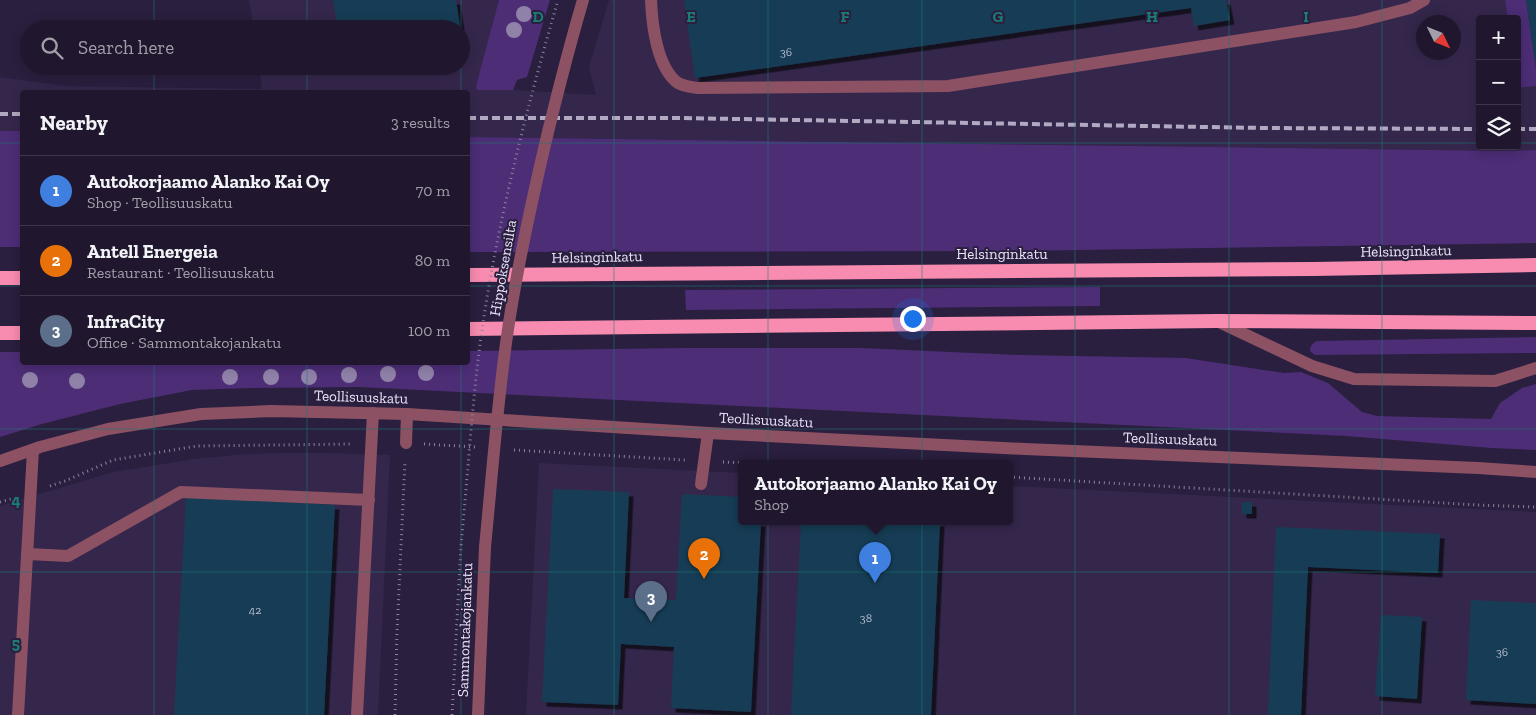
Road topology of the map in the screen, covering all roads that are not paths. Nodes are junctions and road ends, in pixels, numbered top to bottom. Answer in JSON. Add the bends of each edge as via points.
{"nodes":[{"id":1,"x":583,"y":0,"type":"edge"},
{"id":2,"x":651,"y":0,"type":"edge"},
{"id":3,"x":1424,"y":0,"type":"edge"},
{"id":4,"x":1536,"y":265,"type":"edge"},
{"id":5,"x":470,"y":275,"type":"edge"},
{"id":6,"x":0,"y":278,"type":"edge"},
{"id":7,"x":20,"y":278,"type":"edge"},
{"id":8,"x":1217,"y":321,"type":"junction"},
{"id":9,"x":1536,"y":323,"type":"edge"},
{"id":10,"x":470,"y":328,"type":"edge"},
{"id":11,"x":0,"y":333,"type":"edge"},
{"id":12,"x":20,"y":333,"type":"edge"},
{"id":13,"x":1536,"y":368,"type":"edge"},
{"id":14,"x":373,"y":414,"type":"junction"},
{"id":15,"x":407,"y":414,"type":"junction"},
{"id":16,"x":708,"y":433,"type":"junction"},
{"id":17,"x":406,"y":443,"type":"road end"},
{"id":18,"x":33,"y":450,"type":"junction"},
{"id":19,"x":0,"y":461,"type":"edge"},
{"id":20,"x":1536,"y":472,"type":"edge"},
{"id":21,"x":701,"y":484,"type":"dead end"},
{"id":22,"x":369,"y":500,"type":"junction"},
{"id":23,"x":485,"y":546,"type":"joint"},
{"id":24,"x":27,"y":554,"type":"junction"},
{"id":25,"x":18,"y":715,"type":"edge"},
{"id":26,"x":357,"y":715,"type":"edge"},
{"id":27,"x":478,"y":715,"type":"edge"}],
"edges":[{"from":1,"to":23,"type":"street","name":"Hippoksensilta","bridge":true,"via":[[554,108],[520,259],[499,398]]},
{"from":2,"to":3,"type":"street","via":[[653,28],[666,70],[679,84],[697,88],[948,86],[1356,22],[1410,8]]},
{"from":4,"to":5,"type":"highway","name":"Helsinginkatu"},
{"from":6,"to":7,"type":"highway"},
{"from":8,"to":9,"type":"highway"},
{"from":8,"to":10,"type":"highway"},
{"from":8,"to":13,"type":"street","via":[[1312,366],[1354,379],[1495,381]]},
{"from":11,"to":12,"type":"highway"},
{"from":14,"to":15,"type":"street","name":"Teollisuuskatu"},
{"from":14,"to":18,"type":"street","name":"Teollisuuskatu","via":[[271,411],[201,414],[108,429]]},
{"from":14,"to":22,"type":"street"},
{"from":15,"to":16,"type":"street","name":"Teollisuuskatu"},
{"from":15,"to":17,"type":"street"},
{"from":16,"to":20,"type":"street","name":"Teollisuuskatu"},
{"from":16,"to":21,"type":"street"},
{"from":18,"to":19,"type":"street","name":"Teollisuuskatu"},
{"from":18,"to":24,"type":"street"},
{"from":22,"to":24,"type":"street","via":[[181,492],[68,556]]},
{"from":22,"to":26,"type":"street"},
{"from":23,"to":27,"type":"street","name":"Sammontakojankatu"},
{"from":24,"to":25,"type":"street"}]}
